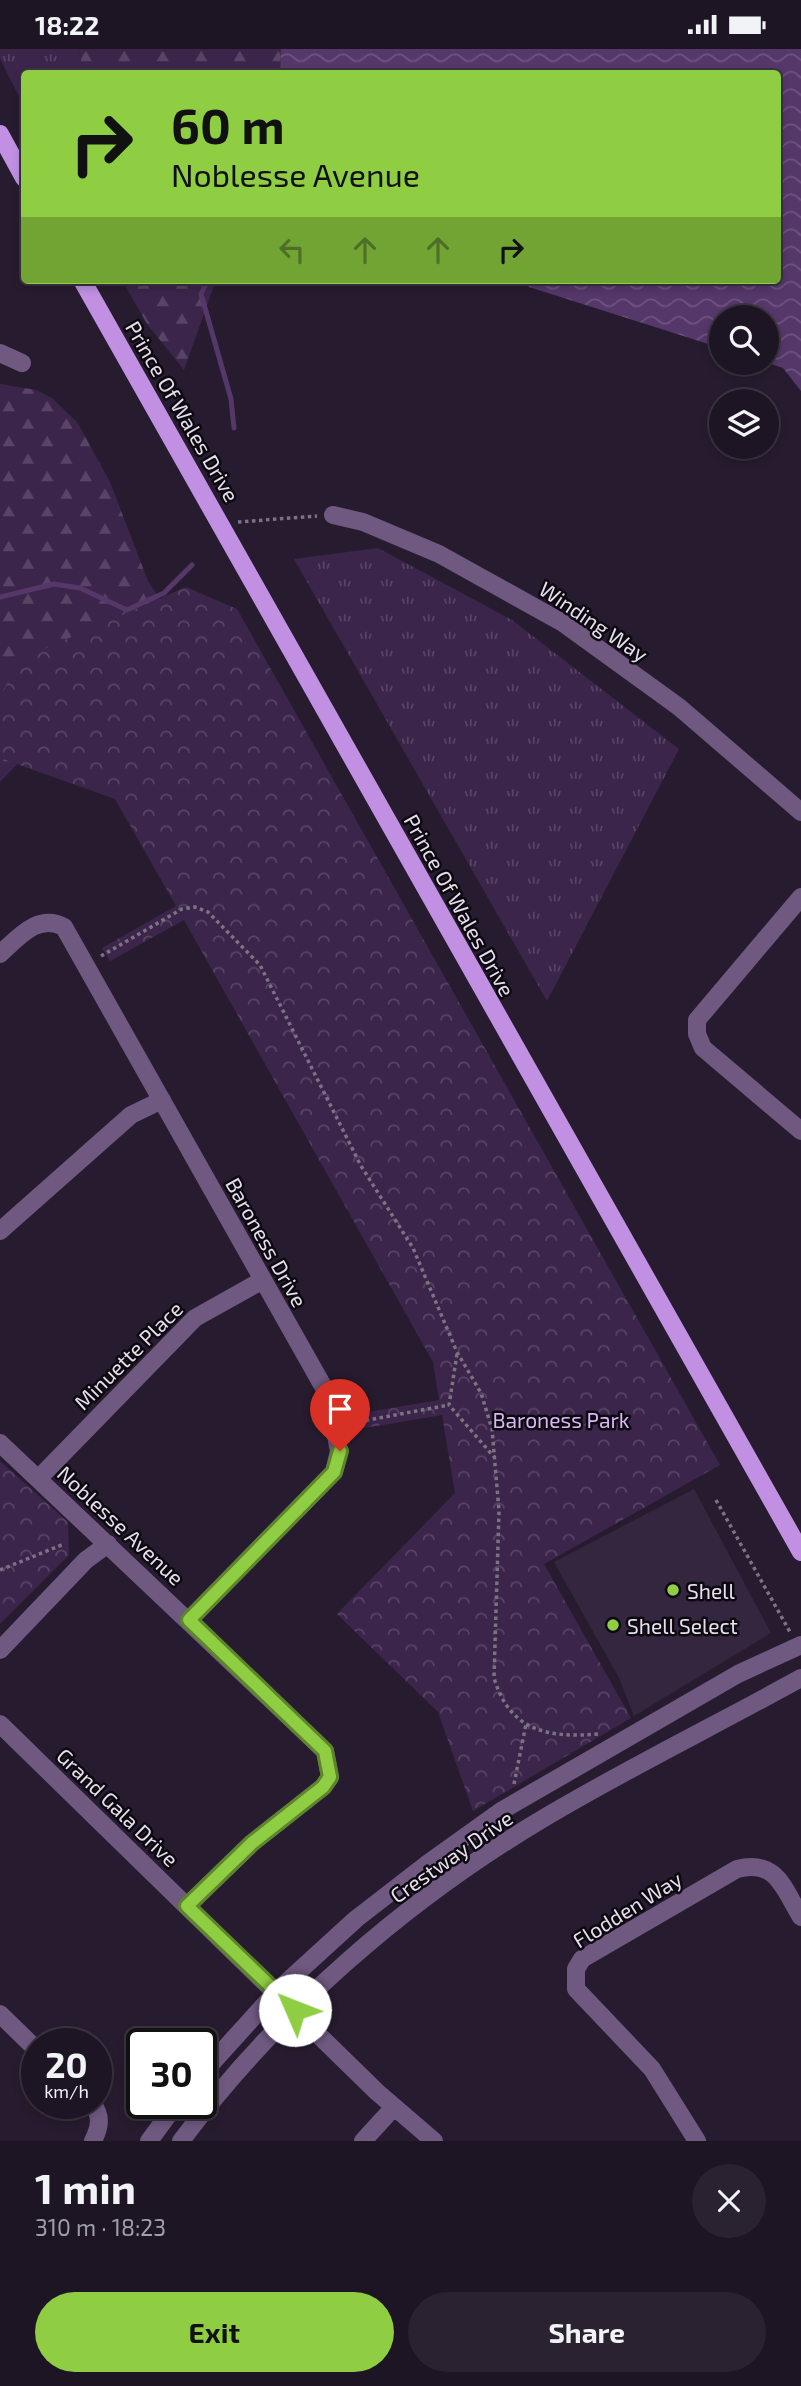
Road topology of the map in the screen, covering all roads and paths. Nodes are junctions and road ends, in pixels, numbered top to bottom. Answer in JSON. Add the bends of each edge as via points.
{"nodes":[{"id":1,"x":0,"y":134,"type":"edge"},
{"id":2,"x":21,"y":172,"type":"edge"},
{"id":3,"x":84,"y":284,"type":"edge"},
{"id":4,"x":0,"y":353,"type":"edge"},
{"id":5,"x":22,"y":363,"type":"dead end"},
{"id":6,"x":334,"y":515,"type":"joint"},
{"id":7,"x":221,"y":523,"type":"junction"},
{"id":8,"x":801,"y":812,"type":"edge"},
{"id":9,"x":801,"y":897,"type":"edge"},
{"id":10,"x":0,"y":954,"type":"edge"},
{"id":11,"x":86,"y":965,"type":"junction"},
{"id":12,"x":162,"y":1100,"type":"junction"},
{"id":13,"x":801,"y":1131,"type":"edge"},
{"id":14,"x":0,"y":1231,"type":"edge"},
{"id":15,"x":263,"y":1280,"type":"junction"},
{"id":16,"x":457,"y":1352,"type":"junction"},
{"id":17,"x":449,"y":1405,"type":"junction"},
{"id":18,"x":334,"y":1426,"type":"junction"},
{"id":19,"x":0,"y":1443,"type":"edge"},
{"id":20,"x":496,"y":1459,"type":"junction"},
{"id":21,"x":38,"y":1479,"type":"junction"},
{"id":22,"x":716,"y":1500,"type":"dead end"},
{"id":23,"x":64,"y":1544,"type":"dead end"},
{"id":24,"x":108,"y":1544,"type":"junction"},
{"id":25,"x":801,"y":1552,"type":"edge"},
{"id":26,"x":0,"y":1570,"type":"edge"},
{"id":27,"x":189,"y":1620,"type":"junction"},
{"id":28,"x":796,"y":1639,"type":"edge"},
{"id":29,"x":0,"y":1650,"type":"edge"},
{"id":30,"x":801,"y":1678,"type":"edge"},
{"id":31,"x":660,"y":1718,"type":"junction"},
{"id":32,"x":0,"y":1724,"type":"edge"},
{"id":33,"x":526,"y":1724,"type":"junction"},
{"id":34,"x":603,"y":1734,"type":"dead end"},
{"id":35,"x":675,"y":1747,"type":"junction"},
{"id":36,"x":512,"y":1793,"type":"dead end"},
{"id":37,"x":187,"y":1906,"type":"junction"},
{"id":38,"x":801,"y":1917,"type":"edge"},
{"id":39,"x":276,"y":1992,"type":"junction"},
{"id":40,"x":295,"y":2010,"type":"junction"},
{"id":41,"x":0,"y":2014,"type":"edge"},
{"id":42,"x":21,"y":2034,"type":"edge"},
{"id":43,"x":217,"y":2057,"type":"edge"},
{"id":44,"x":394,"y":2107,"type":"junction"},
{"id":45,"x":99,"y":2119,"type":"edge"},
{"id":46,"x":165,"y":2119,"type":"edge"},
{"id":47,"x":93,"y":2141,"type":"edge"},
{"id":48,"x":149,"y":2141,"type":"edge"},
{"id":49,"x":181,"y":2141,"type":"edge"},
{"id":50,"x":363,"y":2141,"type":"edge"},
{"id":51,"x":434,"y":2141,"type":"edge"},
{"id":52,"x":697,"y":2141,"type":"edge"}],
"edges":[{"from":1,"to":2,"type":"main road"},
{"from":3,"to":7,"type":"main road","name":"Prince Of Wales Drive"},
{"from":4,"to":5,"type":"street"},
{"from":6,"to":7,"type":"path"},
{"from":6,"to":8,"type":"street","name":"Winding Way","via":[[439,554],[563,623],[679,708]]},
{"from":7,"to":25,"type":"main road","name":"Prince Of Wales Drive"},
{"from":9,"to":13,"type":"street","via":[[697,1020],[697,1034],[703,1048]]},
{"from":10,"to":11,"type":"street","name":"Baroness Drive","via":[[28,929],[43,921],[54,922],[64,927]]},
{"from":11,"to":12,"type":"street","name":"Baroness Drive"},
{"from":11,"to":16,"type":"path","via":[[182,909],[195,907],[208,912],[260,965],[361,1166],[413,1248]]},
{"from":12,"to":14,"type":"street","via":[[131,1115]]},
{"from":12,"to":15,"type":"street","name":"Baroness Drive"},
{"from":15,"to":18,"type":"street","name":"Baroness Drive","via":[[328,1395]]},
{"from":15,"to":21,"type":"street","name":"Minuette Place","via":[[195,1318]]},
{"from":16,"to":17,"type":"path"},
{"from":16,"to":20,"type":"path","via":[[481,1393]]},
{"from":17,"to":18,"type":"path"},
{"from":17,"to":20,"type":"path"},
{"from":18,"to":27,"type":"street","name":"Baroness Drive","via":[[340,1451],[334,1472]]},
{"from":19,"to":21,"type":"street","name":"Noblesse Avenue"},
{"from":20,"to":33,"type":"path","via":[[494,1678],[501,1702]]},
{"from":21,"to":24,"type":"street","name":"Noblesse Avenue"},
{"from":22,"to":28,"type":"path"},
{"from":23,"to":26,"type":"path"},
{"from":24,"to":27,"type":"street","name":"Noblesse Avenue"},
{"from":24,"to":29,"type":"street","via":[[86,1560]]},
{"from":27,"to":37,"type":"street","name":"Noblesse Avenue","via":[[325,1751],[330,1777]]},
{"from":28,"to":31,"type":"street","name":"Crestway Drive"},
{"from":30,"to":35,"type":"street","name":"Crestway Drive"},
{"from":31,"to":35,"type":"street"},
{"from":31,"to":39,"type":"street","name":"Crestway Drive","via":[[480,1826],[356,1919]]},
{"from":32,"to":37,"type":"street","name":"Grand Gala Drive"},
{"from":33,"to":34,"type":"path","via":[[564,1737]]},
{"from":33,"to":36,"type":"path"},
{"from":35,"to":40,"type":"street","name":"Crestway Drive","via":[[544,1818],[483,1857],[368,1943]]},
{"from":37,"to":39,"type":"street","name":"Grand Gala Drive"},
{"from":38,"to":52,"type":"street","name":"Flodden Way","via":[[772,1871],[753,1865],[737,1869],[582,1959],[576,1969],[576,1989],[652,2069]]},
{"from":39,"to":40,"type":"street","name":"Grand Gala Drive"},
{"from":39,"to":43,"type":"street","name":"Crestway Drive"},
{"from":40,"to":44,"type":"street","name":"Grand Gala Drive"},
{"from":40,"to":49,"type":"street","name":"Crestway Drive","via":[[210,2102]]},
{"from":41,"to":42,"type":"street"},
{"from":44,"to":50,"type":"street"},
{"from":44,"to":51,"type":"street","name":"Grand Gala Drive"},
{"from":45,"to":47,"type":"street"},
{"from":46,"to":48,"type":"street"}]}
